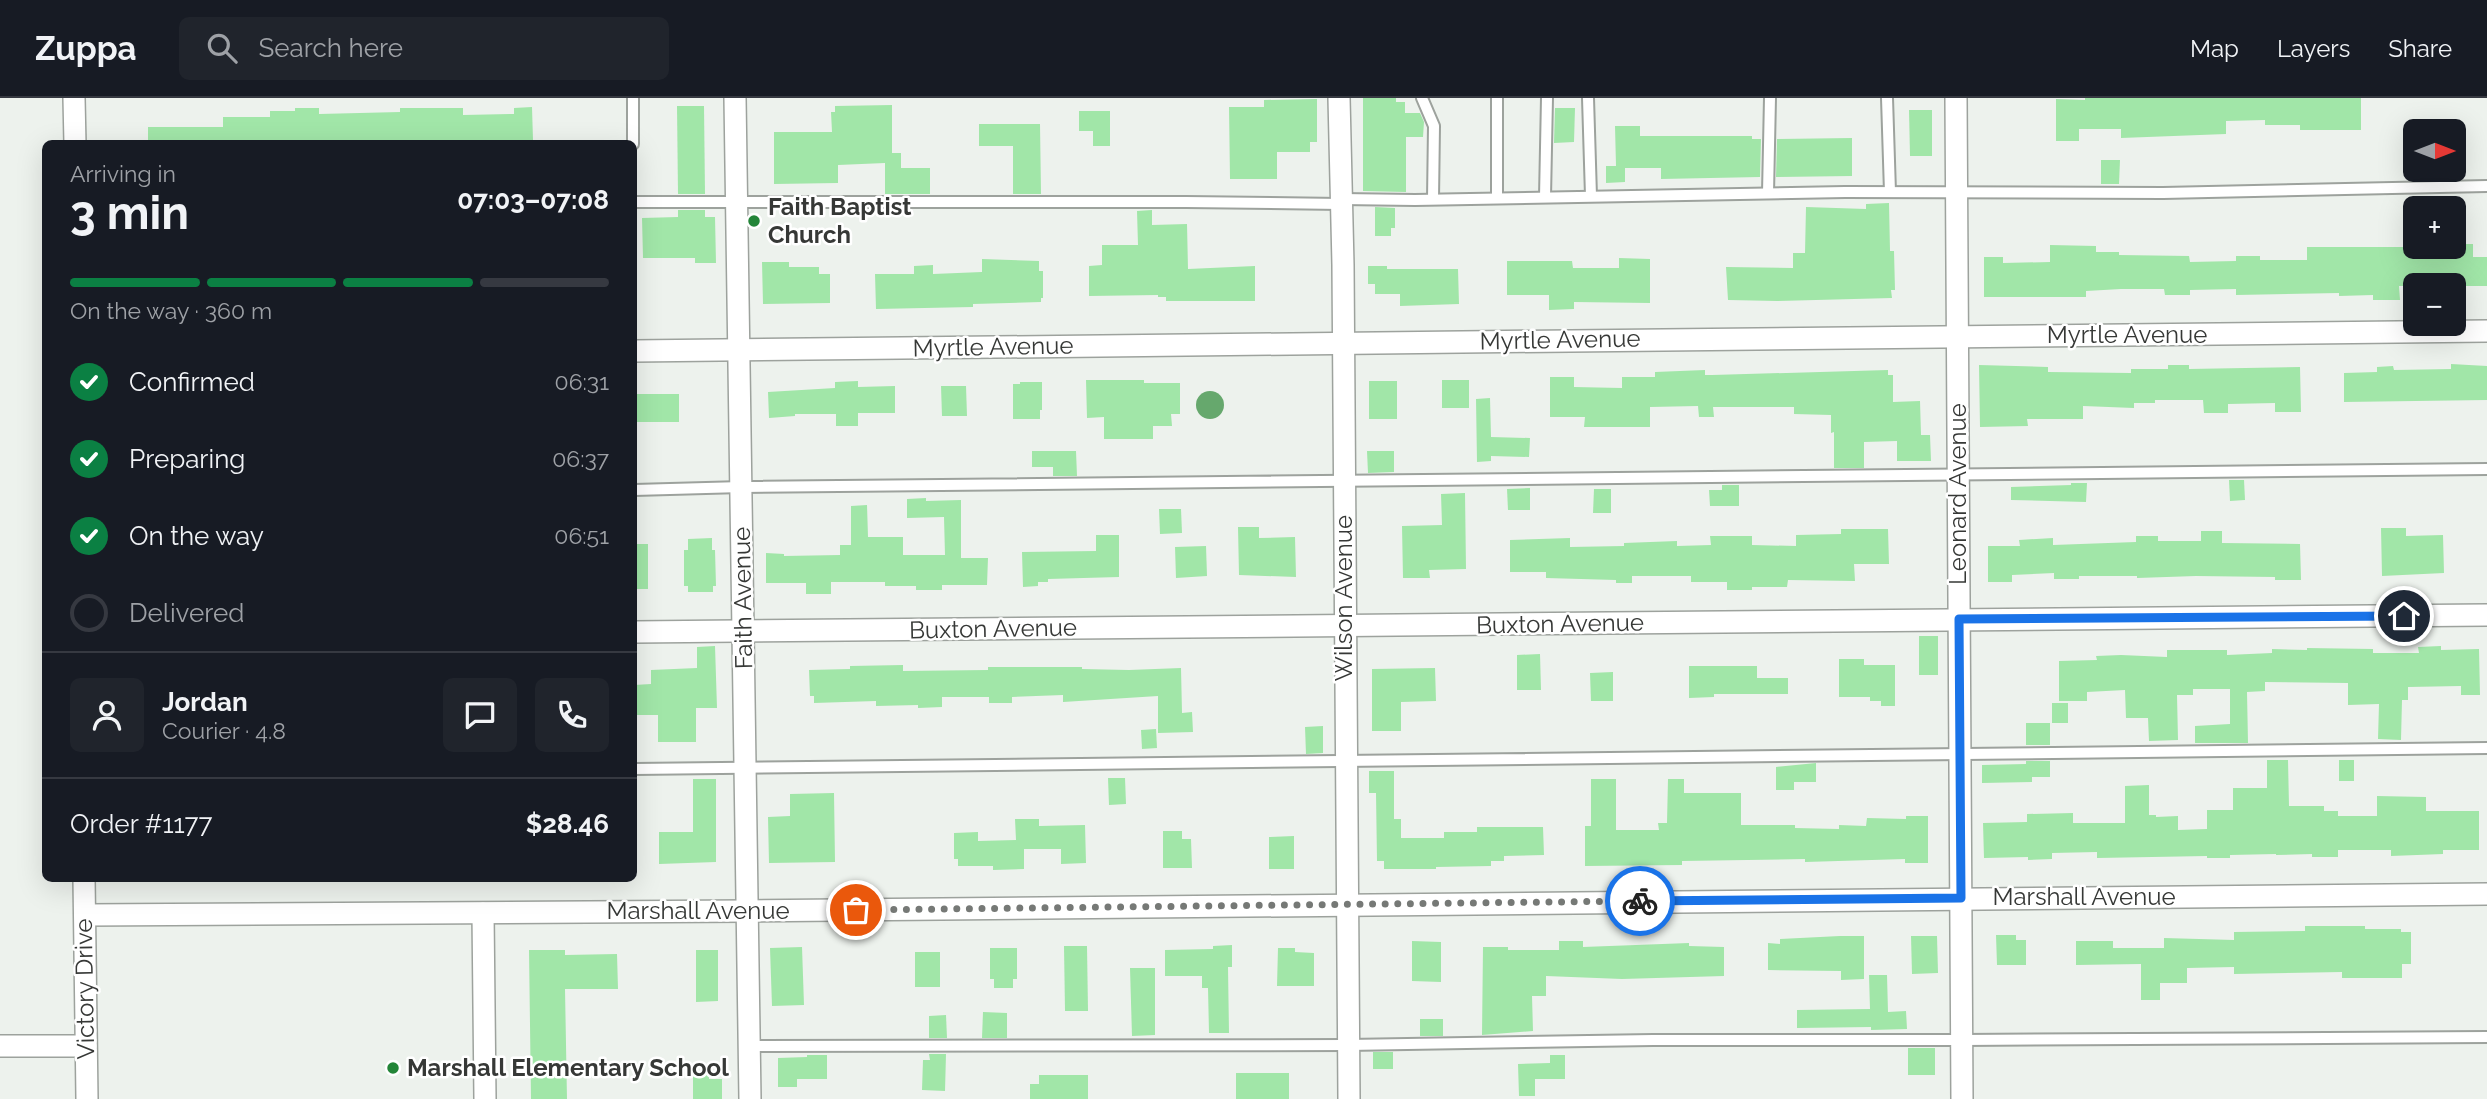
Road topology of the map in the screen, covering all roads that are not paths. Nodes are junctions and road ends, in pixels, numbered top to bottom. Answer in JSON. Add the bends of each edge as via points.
{"nodes":[{"id":1,"x":74,"y":98,"type":"edge"},
{"id":2,"x":633,"y":98,"type":"edge"},
{"id":3,"x":735,"y":98,"type":"edge"},
{"id":4,"x":1339,"y":98,"type":"edge"},
{"id":5,"x":1422,"y":98,"type":"edge"},
{"id":6,"x":1497,"y":98,"type":"edge"},
{"id":7,"x":1547,"y":98,"type":"edge"},
{"id":8,"x":1588,"y":98,"type":"edge"},
{"id":9,"x":1770,"y":98,"type":"edge"},
{"id":10,"x":1887,"y":98,"type":"edge"},
{"id":11,"x":1956,"y":98,"type":"edge"},
{"id":12,"x":75,"y":140,"type":"edge"},
{"id":13,"x":633,"y":140,"type":"edge"},
{"id":14,"x":2487,"y":186,"type":"edge"},
{"id":15,"x":1890,"y":192,"type":"junction"},
{"id":16,"x":1768,"y":193,"type":"junction"},
{"id":17,"x":1956,"y":193,"type":"junction"},
{"id":18,"x":1591,"y":196,"type":"junction"},
{"id":19,"x":1545,"y":197,"type":"junction"},
{"id":20,"x":1497,"y":198,"type":"junction"},
{"id":21,"x":1433,"y":199,"type":"junction"},
{"id":22,"x":1341,"y":201,"type":"junction"},
{"id":23,"x":637,"y":202,"type":"edge"},
{"id":24,"x":737,"y":202,"type":"junction"},
{"id":25,"x":2487,"y":331,"type":"edge"},
{"id":26,"x":1957,"y":336,"type":"junction"},
{"id":27,"x":1344,"y":342,"type":"junction"},
{"id":28,"x":740,"y":350,"type":"junction"},
{"id":29,"x":637,"y":351,"type":"edge"},
{"id":30,"x":2487,"y":469,"type":"edge"},
{"id":31,"x":1958,"y":474,"type":"junction"},
{"id":32,"x":1344,"y":480,"type":"junction"},
{"id":33,"x":741,"y":486,"type":"junction"},
{"id":34,"x":637,"y":490,"type":"edge"},
{"id":35,"x":2487,"y":615,"type":"edge"},
{"id":36,"x":1959,"y":619,"type":"junction"},
{"id":37,"x":1344,"y":625,"type":"junction"},
{"id":38,"x":743,"y":631,"type":"junction"},
{"id":39,"x":637,"y":632,"type":"edge"},
{"id":40,"x":2487,"y":748,"type":"edge"},
{"id":41,"x":1960,"y":753,"type":"junction"},
{"id":42,"x":1346,"y":760,"type":"junction"},
{"id":43,"x":637,"y":769,"type":"edge"},
{"id":44,"x":745,"y":769,"type":"junction"},
{"id":45,"x":84,"y":882,"type":"edge"},
{"id":46,"x":2487,"y":894,"type":"edge"},
{"id":47,"x":1961,"y":898,"type":"junction"},
{"id":48,"x":1347,"y":905,"type":"junction"},
{"id":49,"x":747,"y":911,"type":"junction"},
{"id":50,"x":483,"y":913,"type":"junction"},
{"id":51,"x":85,"y":915,"type":"junction"},
{"id":52,"x":2487,"y":1037,"type":"edge"},
{"id":53,"x":1962,"y":1040,"type":"junction"},
{"id":54,"x":1348,"y":1045,"type":"junction"},
{"id":55,"x":0,"y":1046,"type":"edge"},
{"id":56,"x":86,"y":1046,"type":"junction"},
{"id":57,"x":749,"y":1046,"type":"junction"},
{"id":58,"x":87,"y":1099,"type":"edge"},
{"id":59,"x":485,"y":1099,"type":"edge"},
{"id":60,"x":750,"y":1099,"type":"edge"},
{"id":61,"x":1349,"y":1099,"type":"edge"},
{"id":62,"x":1962,"y":1099,"type":"edge"}],
"edges":[{"from":1,"to":12,"type":"street"},
{"from":2,"to":13,"type":"lane"},
{"from":3,"to":24,"type":"street","name":"Faith Avenue"},
{"from":4,"to":22,"type":"street","name":"Wilson Avenue"},
{"from":5,"to":21,"type":"lane","via":[[1434,126]]},
{"from":6,"to":20,"type":"lane"},
{"from":7,"to":19,"type":"lane"},
{"from":8,"to":18,"type":"lane"},
{"from":9,"to":16,"type":"lane"},
{"from":10,"to":15,"type":"lane"},
{"from":11,"to":17,"type":"street","name":"Leonard Avenue"},
{"from":14,"to":17,"type":"lane"},
{"from":15,"to":16,"type":"lane"},
{"from":15,"to":17,"type":"lane"},
{"from":16,"to":18,"type":"lane"},
{"from":17,"to":26,"type":"street","name":"Leonard Avenue"},
{"from":18,"to":19,"type":"lane"},
{"from":19,"to":20,"type":"lane"},
{"from":20,"to":21,"type":"lane"},
{"from":21,"to":22,"type":"lane"},
{"from":22,"to":24,"type":"lane"},
{"from":22,"to":27,"type":"street","name":"Wilson Avenue"},
{"from":23,"to":24,"type":"lane"},
{"from":24,"to":28,"type":"street","name":"Faith Avenue"},
{"from":25,"to":26,"type":"street","name":"Myrtle Avenue"},
{"from":26,"to":27,"type":"street","name":"Myrtle Avenue"},
{"from":26,"to":31,"type":"street","name":"Leonard Avenue"},
{"from":27,"to":28,"type":"street","name":"Myrtle Avenue"},
{"from":27,"to":32,"type":"street","name":"Wilson Avenue"},
{"from":28,"to":29,"type":"street","name":"Myrtle Avenue"},
{"from":28,"to":33,"type":"street","name":"Faith Avenue"},
{"from":30,"to":31,"type":"lane"},
{"from":31,"to":32,"type":"lane"},
{"from":31,"to":36,"type":"street","name":"Leonard Avenue"},
{"from":32,"to":33,"type":"lane"},
{"from":32,"to":37,"type":"street","name":"Wilson Avenue"},
{"from":33,"to":34,"type":"lane"},
{"from":33,"to":38,"type":"street","name":"Faith Avenue"},
{"from":35,"to":36,"type":"street","name":"Buxton Avenue"},
{"from":36,"to":37,"type":"street","name":"Buxton Avenue"},
{"from":36,"to":41,"type":"street","name":"Leonard Avenue"},
{"from":37,"to":38,"type":"street","name":"Buxton Avenue"},
{"from":37,"to":42,"type":"street","name":"Wilson Avenue"},
{"from":38,"to":39,"type":"street","name":"Buxton Avenue"},
{"from":38,"to":44,"type":"street","name":"Faith Avenue"},
{"from":40,"to":41,"type":"lane"},
{"from":41,"to":42,"type":"lane"},
{"from":41,"to":47,"type":"street","name":"Leonard Avenue"},
{"from":42,"to":44,"type":"lane"},
{"from":42,"to":48,"type":"street","name":"Wilson Avenue"},
{"from":43,"to":44,"type":"lane"},
{"from":44,"to":49,"type":"street","name":"Faith Avenue"},
{"from":45,"to":51,"type":"street","name":"Victory Drive"},
{"from":46,"to":47,"type":"street","name":"Marshall Avenue"},
{"from":47,"to":48,"type":"street","name":"Marshall Avenue"},
{"from":47,"to":53,"type":"street","name":"Leonard Avenue"},
{"from":48,"to":49,"type":"street","name":"Marshall Avenue"},
{"from":48,"to":54,"type":"street","name":"Wilson Avenue"},
{"from":49,"to":50,"type":"street","name":"Marshall Avenue"},
{"from":49,"to":57,"type":"street","name":"Faith Avenue"},
{"from":50,"to":51,"type":"street","name":"Marshall Avenue"},
{"from":50,"to":59,"type":"street"},
{"from":51,"to":56,"type":"street","name":"Victory Drive"},
{"from":52,"to":53,"type":"lane"},
{"from":53,"to":54,"type":"lane"},
{"from":53,"to":62,"type":"street","name":"Leonard Avenue"},
{"from":54,"to":57,"type":"lane"},
{"from":54,"to":61,"type":"street","name":"Wilson Avenue"},
{"from":55,"to":56,"type":"street"},
{"from":56,"to":58,"type":"street","name":"Victory Drive"},
{"from":57,"to":60,"type":"street","name":"Faith Avenue"}]}
